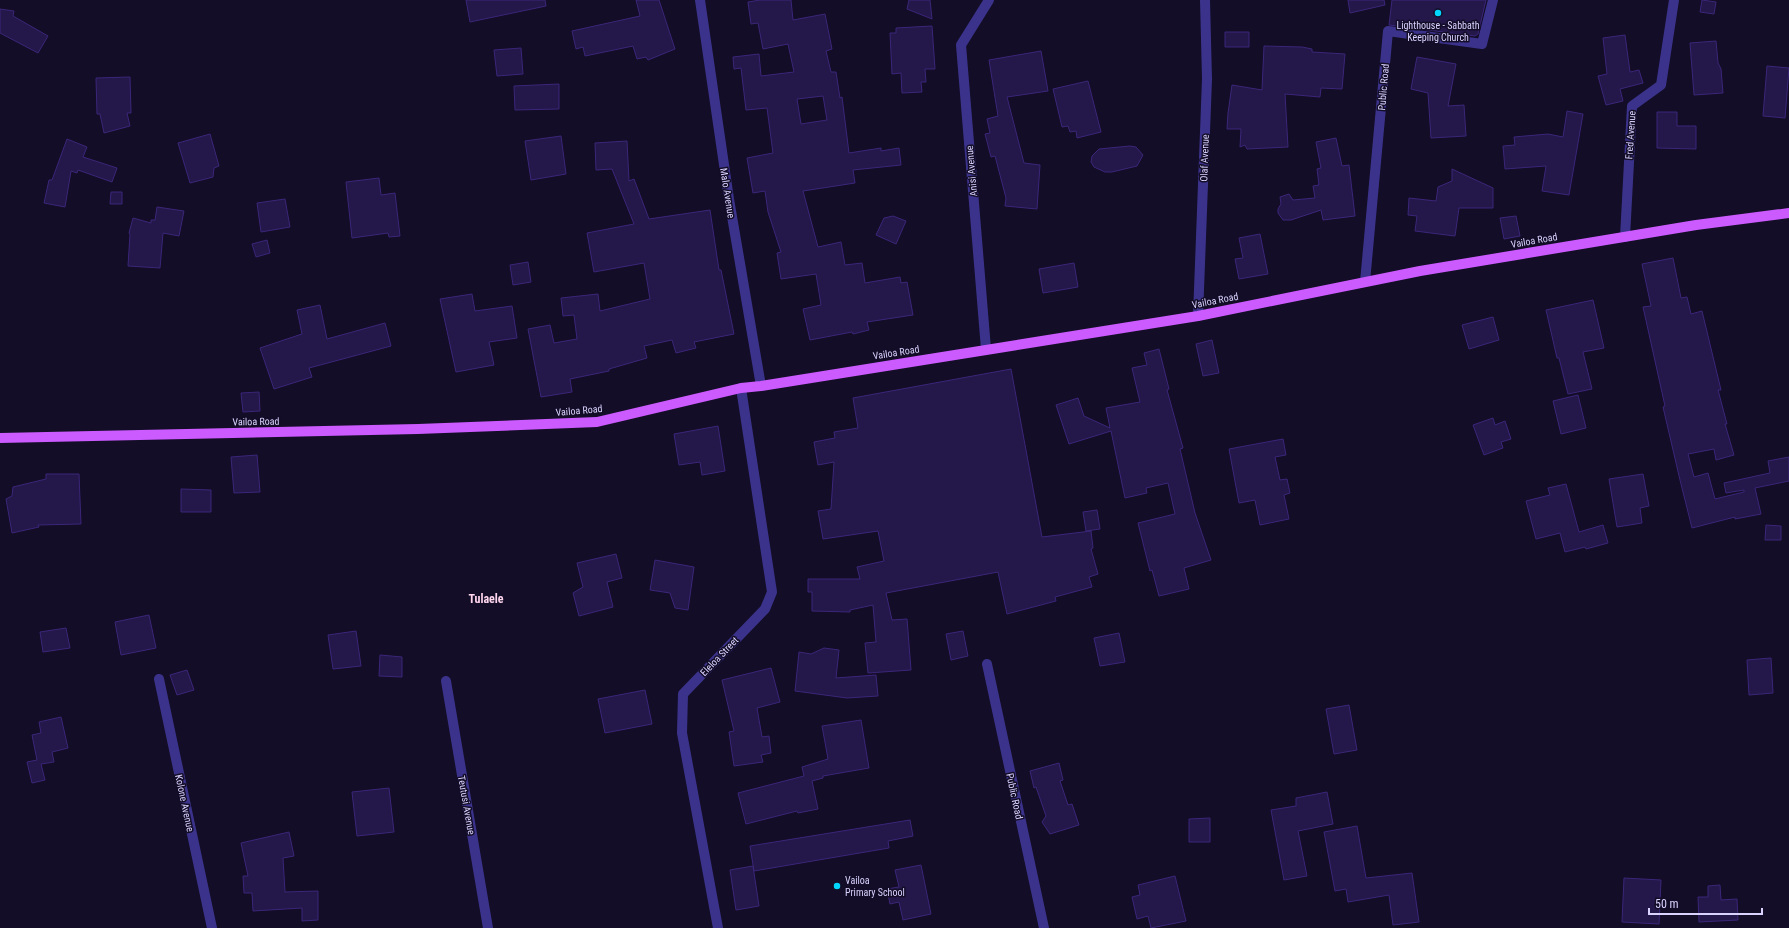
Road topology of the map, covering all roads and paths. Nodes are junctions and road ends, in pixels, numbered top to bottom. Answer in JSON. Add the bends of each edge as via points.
{"nodes":[{"id":1,"x":700,"y":0,"type":"edge"},
{"id":2,"x":988,"y":0,"type":"edge"},
{"id":3,"x":1205,"y":0,"type":"edge"},
{"id":4,"x":1493,"y":0,"type":"edge"},
{"id":5,"x":1674,"y":0,"type":"edge"},
{"id":6,"x":1789,"y":213,"type":"edge"},
{"id":7,"x":1625,"y":237,"type":"junction"},
{"id":8,"x":1365,"y":282,"type":"junction"},
{"id":9,"x":1198,"y":316,"type":"junction"},
{"id":10,"x":986,"y":350,"type":"junction"},
{"id":11,"x":761,"y":386,"type":"junction"},
{"id":12,"x":741,"y":388,"type":"junction"},
{"id":13,"x":0,"y":438,"type":"edge"},
{"id":14,"x":987,"y":664,"type":"dead end"},
{"id":15,"x":159,"y":679,"type":"dead end"},
{"id":16,"x":446,"y":681,"type":"dead end"},
{"id":17,"x":212,"y":928,"type":"edge"},
{"id":18,"x":488,"y":928,"type":"edge"},
{"id":19,"x":718,"y":928,"type":"edge"},
{"id":20,"x":1044,"y":928,"type":"edge"}],
"edges":[{"from":1,"to":11,"type":"street","name":"Malo Avenue","via":[[729,200]]},
{"from":2,"to":10,"type":"street","name":"Anisi Avenue","via":[[961,45]]},
{"from":3,"to":9,"type":"street","name":"Olaf Avenue","via":[[1207,79]]},
{"from":4,"to":8,"type":"street","name":"Public Road","via":[[1482,44],[1388,31]]},
{"from":5,"to":7,"type":"street","name":"Fred Avenue","via":[[1661,85],[1632,106]]},
{"from":6,"to":7,"type":"main road","name":"Vailoa Road"},
{"from":7,"to":8,"type":"main road","name":"Vailoa Road"},
{"from":8,"to":9,"type":"main road","name":"Vailoa Road"},
{"from":9,"to":10,"type":"main road","name":"Vailoa Road"},
{"from":10,"to":11,"type":"main road","name":"Vailoa Road"},
{"from":11,"to":12,"type":"main road","name":"Vailoa Road"},
{"from":12,"to":13,"type":"main road","name":"Vailoa Road","via":[[597,422],[418,429]]},
{"from":12,"to":19,"type":"street","name":"Eleloa Street","via":[[772,592],[766,609],[683,694],[682,733]]},
{"from":14,"to":20,"type":"street","name":"Public Road"},
{"from":15,"to":17,"type":"street","name":"Kolone Avenue"},
{"from":16,"to":18,"type":"street","name":"Teutusi Avenue"}]}
